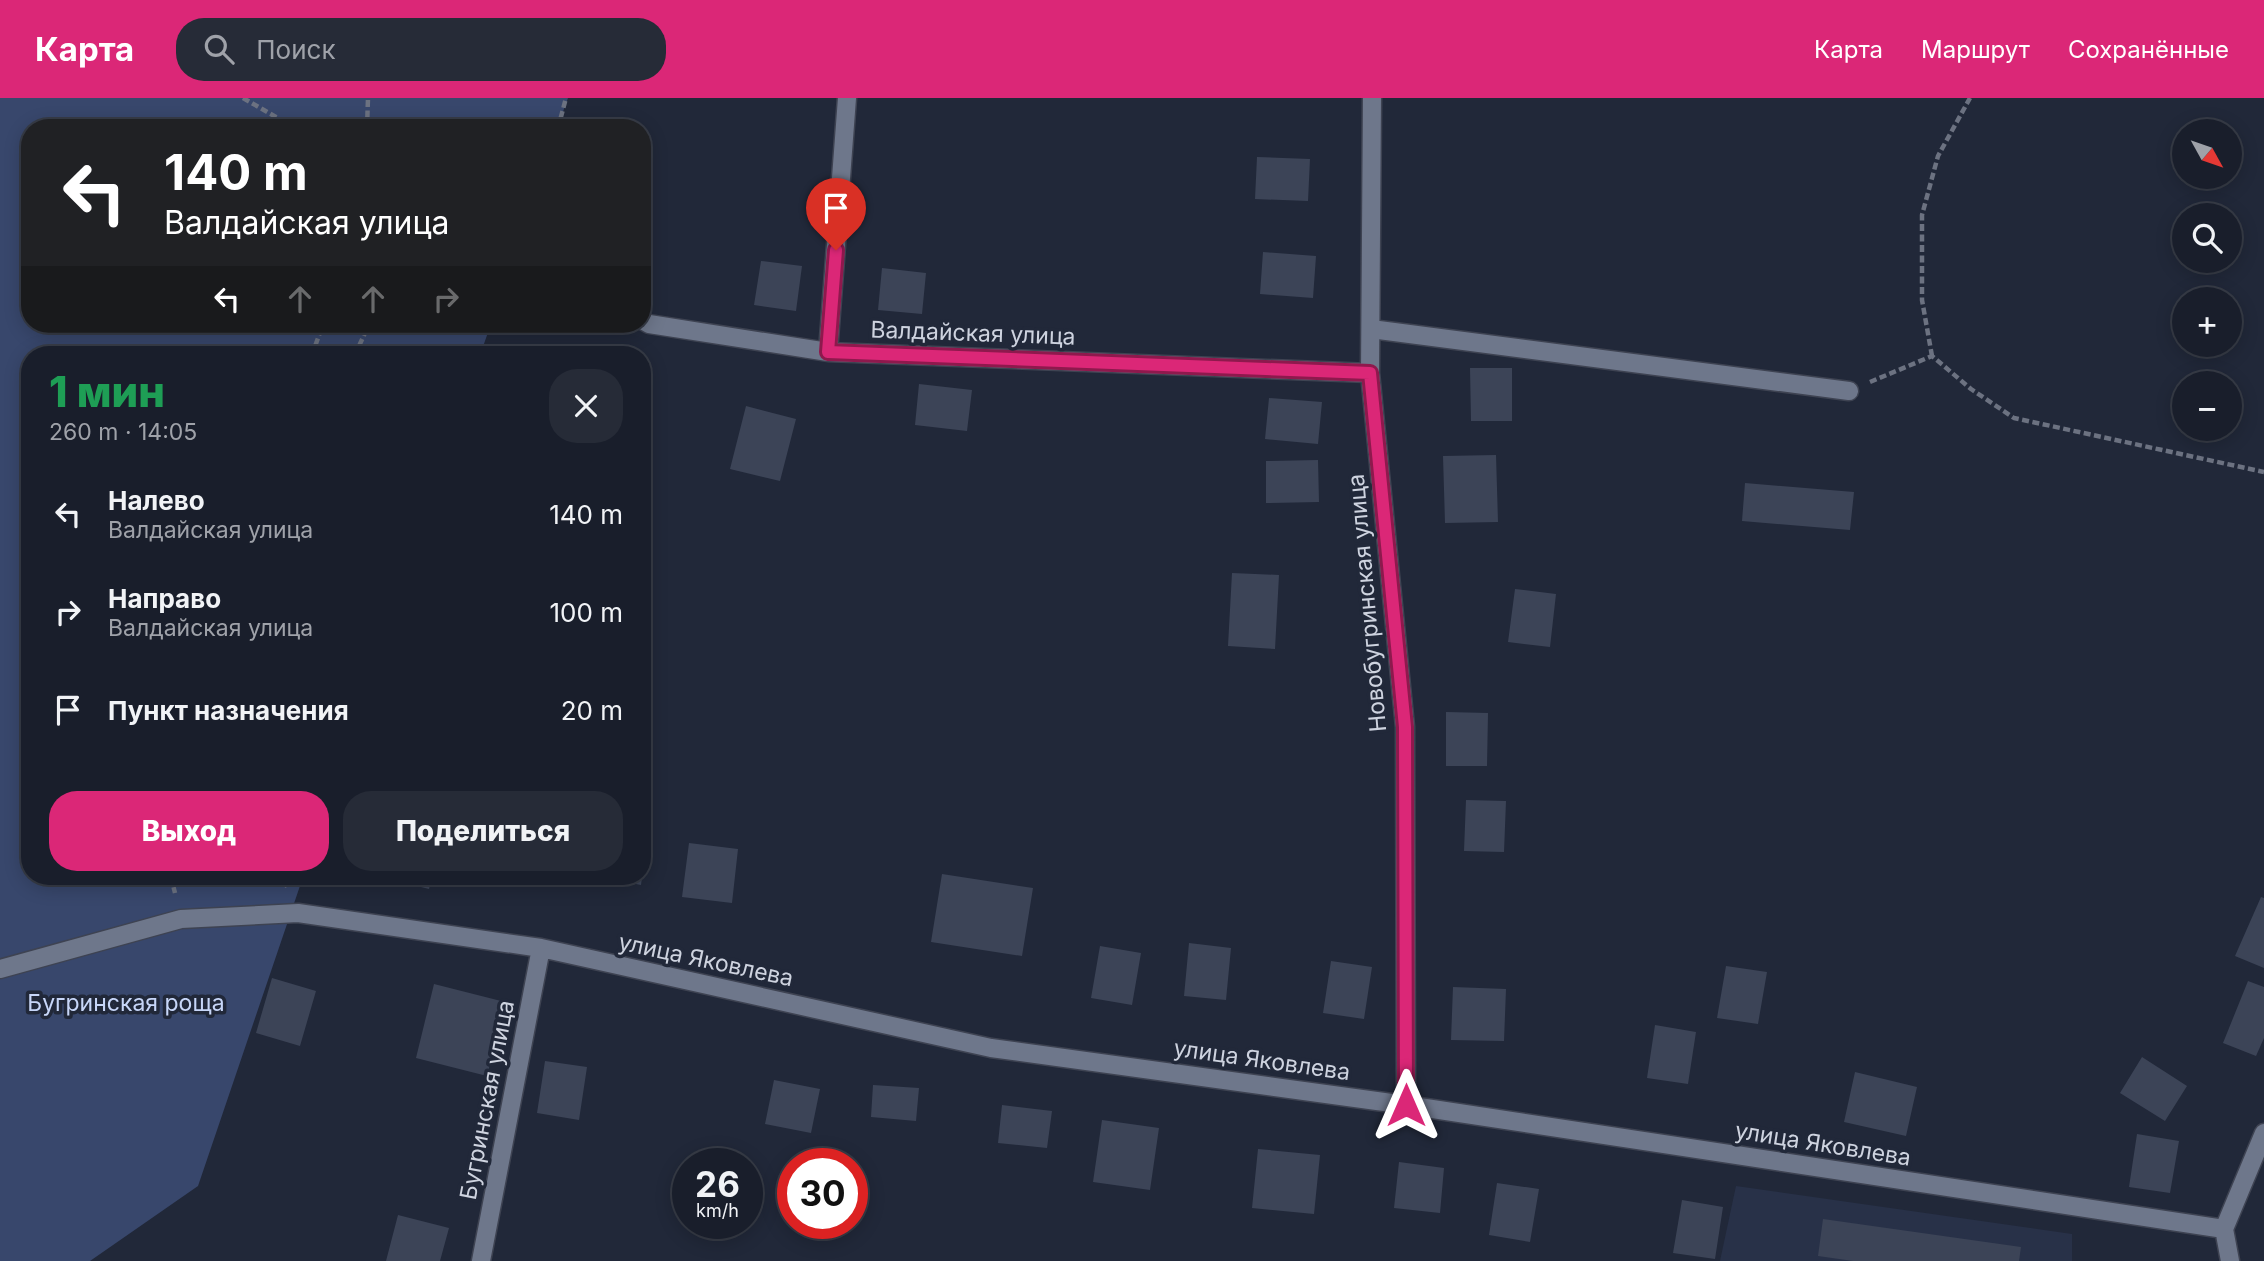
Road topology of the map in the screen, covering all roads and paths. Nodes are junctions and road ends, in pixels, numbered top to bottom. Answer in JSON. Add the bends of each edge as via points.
{"nodes":[{"id":1,"x":243,"y":98,"type":"edge"},
{"id":2,"x":368,"y":98,"type":"edge"},
{"id":3,"x":566,"y":98,"type":"edge"},
{"id":4,"x":847,"y":98,"type":"edge"},
{"id":5,"x":1372,"y":98,"type":"edge"},
{"id":6,"x":1970,"y":98,"type":"edge"},
{"id":7,"x":279,"y":119,"type":"edge"},
{"id":8,"x":367,"y":119,"type":"edge"},
{"id":9,"x":560,"y":119,"type":"edge"},
{"id":10,"x":651,"y":324,"type":"edge"},
{"id":11,"x":1371,"y":329,"type":"junction"},
{"id":12,"x":828,"y":352,"type":"junction"},
{"id":13,"x":1932,"y":356,"type":"junction"},
{"id":14,"x":1370,"y":373,"type":"junction"},
{"id":15,"x":1849,"y":391,"type":"joint"},
{"id":16,"x":2264,"y":472,"type":"edge"},
{"id":17,"x":541,"y":948,"type":"junction"},
{"id":18,"x":0,"y":969,"type":"edge"},
{"id":19,"x":1406,"y":1105,"type":"junction"},
{"id":20,"x":2264,"y":1133,"type":"edge"},
{"id":21,"x":2224,"y":1229,"type":"junction"},
{"id":22,"x":481,"y":1261,"type":"edge"},
{"id":23,"x":2230,"y":1261,"type":"edge"}],
"edges":[{"from":1,"to":7,"type":"path"},
{"from":2,"to":8,"type":"path"},
{"from":3,"to":9,"type":"path"},
{"from":4,"to":12,"type":"street"},
{"from":5,"to":11,"type":"street","name":"Новобугринская улица"},
{"from":6,"to":13,"type":"path","via":[[1938,156],[1922,215],[1922,300]]},
{"from":10,"to":12,"type":"street","name":"Валдайская улица"},
{"from":11,"to":14,"type":"street","name":"Новобугринская улица"},
{"from":11,"to":15,"type":"street"},
{"from":12,"to":14,"type":"street","name":"Валдайская улица"},
{"from":13,"to":15,"type":"path"},
{"from":13,"to":16,"type":"path","via":[[2014,418]]},
{"from":14,"to":19,"type":"street","name":"Новобугринская улица","via":[[1405,727]]},
{"from":17,"to":18,"type":"street","name":"улица Яковлева","via":[[299,913],[181,919]]},
{"from":17,"to":19,"type":"street","name":"улица Яковлева","via":[[991,1048]]},
{"from":17,"to":22,"type":"street","name":"Бугринская улица"},
{"from":19,"to":21,"type":"street","name":"улица Яковлева"},
{"from":20,"to":21,"type":"street"},
{"from":21,"to":23,"type":"street"}]}
